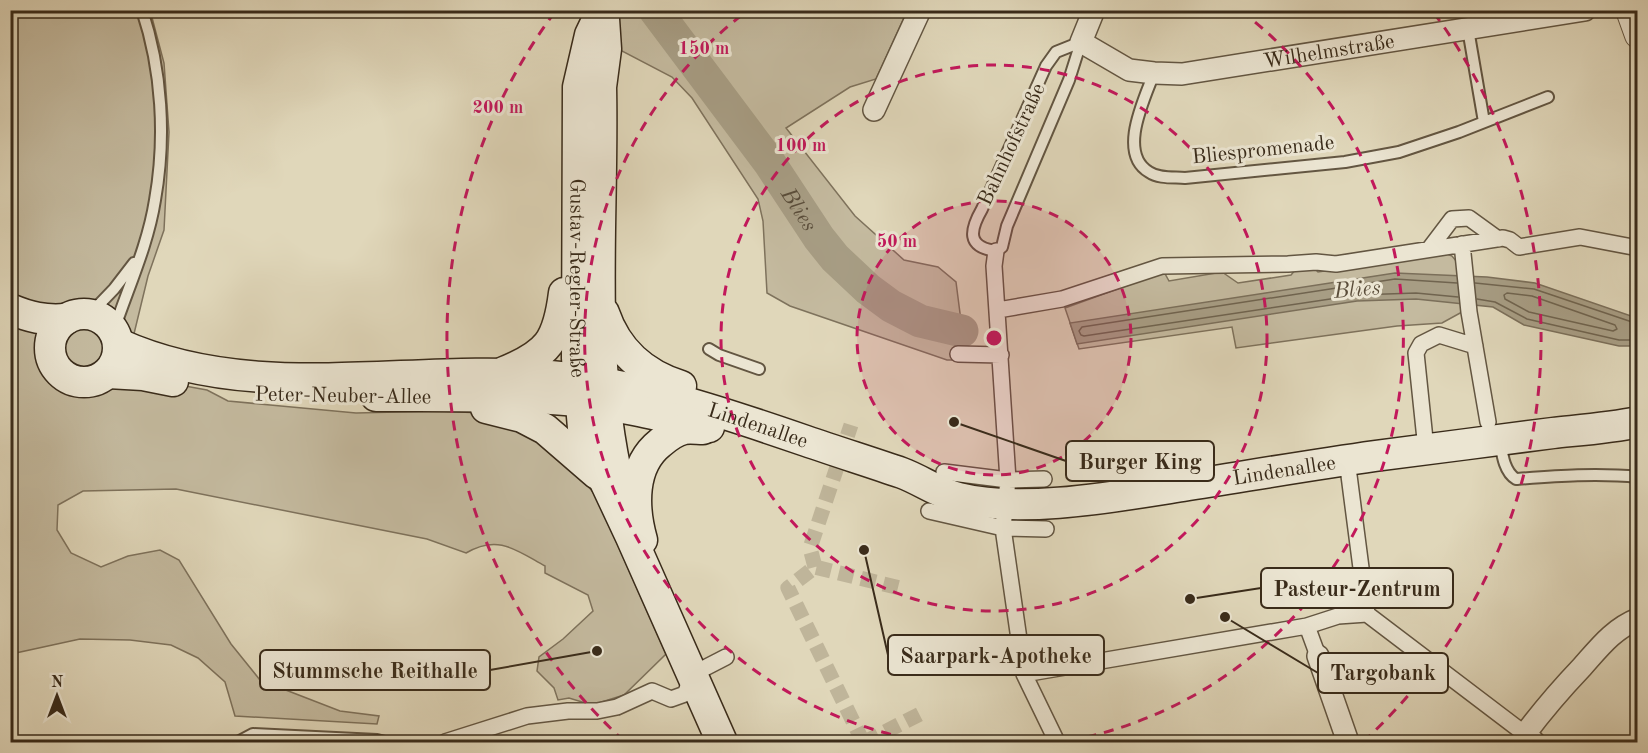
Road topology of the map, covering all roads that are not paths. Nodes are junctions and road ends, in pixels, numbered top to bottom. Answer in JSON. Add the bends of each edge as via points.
{"nodes":[{"id":1,"x":142,"y":10,"type":"edge"},
{"id":2,"x":603,"y":10,"type":"edge"},
{"id":3,"x":920,"y":10,"type":"edge"},
{"id":4,"x":1094,"y":10,"type":"edge"},
{"id":5,"x":1585,"y":10,"type":"edge"},
{"id":6,"x":1629,"y":10,"type":"edge"},
{"id":7,"x":1468,"y":29,"type":"junction"},
{"id":8,"x":1638,"y":35,"type":"edge"},
{"id":9,"x":1081,"y":42,"type":"junction"},
{"id":10,"x":1154,"y":74,"type":"junction"},
{"id":11,"x":578,"y":87,"type":"junction"},
{"id":12,"x":1548,"y":97,"type":"dead end"},
{"id":13,"x":874,"y":110,"type":"dead end"},
{"id":14,"x":1484,"y":122,"type":"junction"},
{"id":15,"x":1495,"y":241,"type":"junction"},
{"id":16,"x":1462,"y":244,"type":"junction"},
{"id":17,"x":1430,"y":248,"type":"junction"},
{"id":18,"x":1638,"y":249,"type":"edge"},
{"id":19,"x":996,"y":250,"type":"junction"},
{"id":20,"x":140,"y":256,"type":"junction"},
{"id":21,"x":600,"y":302,"type":"junction"},
{"id":22,"x":10,"y":309,"type":"edge"},
{"id":23,"x":998,"y":309,"type":"junction"},
{"id":24,"x":97,"y":327,"type":"junction"},
{"id":25,"x":10,"y":328,"type":"edge"},
{"id":26,"x":1475,"y":346,"type":"junction"},
{"id":27,"x":709,"y":349,"type":"dead end"},
{"id":28,"x":958,"y":354,"type":"dead end"},
{"id":29,"x":51,"y":355,"type":"junction"},
{"id":30,"x":1001,"y":355,"type":"junction"},
{"id":31,"x":759,"y":369,"type":"dead end"},
{"id":32,"x":108,"y":373,"type":"junction"},
{"id":33,"x":502,"y":373,"type":"junction"},
{"id":34,"x":592,"y":392,"type":"junction"},
{"id":35,"x":403,"y":396,"type":"junction"},
{"id":36,"x":1638,"y":422,"type":"edge"},
{"id":37,"x":717,"y":429,"type":"junction"},
{"id":38,"x":772,"y":429,"type":"junction"},
{"id":39,"x":1494,"y":431,"type":"junction"},
{"id":40,"x":1426,"y":449,"type":"junction"},
{"id":41,"x":1347,"y":460,"type":"junction"},
{"id":42,"x":1638,"y":477,"type":"edge"},
{"id":43,"x":1044,"y":479,"type":"dead end"},
{"id":44,"x":605,"y":482,"type":"junction"},
{"id":45,"x":935,"y":490,"type":"junction"},
{"id":46,"x":1006,"y":504,"type":"junction"},
{"id":47,"x":1046,"y":529,"type":"dead end"},
{"id":48,"x":631,"y":537,"type":"junction"},
{"id":49,"x":654,"y":590,"type":"junction"},
{"id":50,"x":1367,"y":614,"type":"junction"},
{"id":51,"x":1638,"y":619,"type":"edge"},
{"id":52,"x":1307,"y":626,"type":"junction"},
{"id":53,"x":1318,"y":656,"type":"joint"},
{"id":54,"x":726,"y":657,"type":"dead end"},
{"id":55,"x":693,"y":674,"type":"junction"},
{"id":56,"x":1024,"y":674,"type":"junction"},
{"id":57,"x":1529,"y":738,"type":"edge"},
{"id":58,"x":715,"y":740,"type":"edge"},
{"id":59,"x":238,"y":742,"type":"edge"},
{"id":60,"x":385,"y":742,"type":"edge"},
{"id":61,"x":445,"y":742,"type":"edge"},
{"id":62,"x":1058,"y":742,"type":"edge"},
{"id":63,"x":1348,"y":742,"type":"edge"}],
"edges":[{"from":1,"to":20,"type":"lane","via":[[156,71],[161,131],[155,201]]},
{"from":2,"to":11,"type":"main road","name":"Gustav-Regler-Straße","via":[[590,35]]},
{"from":2,"to":21,"type":"main road","name":"Gustav-Regler-Straße","via":[[606,49],[601,87]]},
{"from":3,"to":13,"type":"street"},
{"from":4,"to":9,"type":"street","name":"Bahnhofstraße"},
{"from":5,"to":7,"type":"street","name":"Wilhelmstraße"},
{"from":6,"to":8,"type":"street"},
{"from":7,"to":10,"type":"street","name":"Wilhelmstraße","via":[[1205,71]]},
{"from":7,"to":14,"type":"lane"},
{"from":9,"to":10,"type":"street","name":"Wilhelmstraße","via":[[1129,70]]},
{"from":9,"to":19,"type":"lane","name":"Bahnhofstraße","via":[[1002,247]]},
{"from":9,"to":19,"type":"lane","name":"Bahnhofstraße","via":[[1056,52],[1046,66],[974,222],[977,245]]},
{"from":10,"to":14,"type":"lane","name":"Bliespromenade","via":[[1135,126],[1134,145],[1138,160],[1148,172],[1161,177],[1345,162],[1399,152]]},
{"from":11,"to":33,"type":"main road","via":[[565,145],[561,317],[546,348],[535,358]]},
{"from":11,"to":34,"type":"main road","name":"Gustav-Regler-Straße","via":[[576,358]]},
{"from":12,"to":14,"type":"lane","name":"Bliespromenade"},
{"from":15,"to":16,"type":"street"},
{"from":15,"to":17,"type":"street","via":[[1468,218],[1452,219],[1448,230]]},
{"from":15,"to":18,"type":"street","via":[[1510,240],[1519,247],[1580,237]]},
{"from":16,"to":17,"type":"street"},
{"from":16,"to":26,"type":"street"},
{"from":17,"to":23,"type":"street","via":[[1336,264],[1162,266],[1062,299]]},
{"from":19,"to":23,"type":"street","name":"Bahnhofstraße"},
{"from":20,"to":24,"type":"lane"},
{"from":20,"to":24,"type":"lane","via":[[114,290]]},
{"from":21,"to":34,"type":"main road","name":"Gustav-Regler-Straße"},
{"from":21,"to":38,"type":"main road","via":[[609,330],[626,353],[650,374],[746,405]]},
{"from":22,"to":24,"type":"main road","name":"Peter-Neuber-Allee","via":[[38,319]]},
{"from":23,"to":30,"type":"street","name":"Bahnhofstraße"},
{"from":24,"to":29,"type":"main road","via":[[52,335]]},
{"from":24,"to":32,"type":"main road","via":[[118,355]]},
{"from":24,"to":33,"type":"main road","name":"Peter-Neuber-Allee","via":[[146,357],[243,375],[299,379]]},
{"from":25,"to":29,"type":"main road","via":[[33,339]]},
{"from":26,"to":39,"type":"street"},
{"from":26,"to":40,"type":"street","via":[[1439,335],[1421,345],[1416,353]]},
{"from":27,"to":31,"type":"lane"},
{"from":28,"to":30,"type":"street"},
{"from":29,"to":32,"type":"main road","via":[[54,365],[69,379],[89,382]]},
{"from":30,"to":46,"type":"street","name":"Bahnhofstraße"},
{"from":32,"to":35,"type":"main road","name":"Peter-Neuber-Allee","via":[[143,375],[242,393]]},
{"from":33,"to":34,"type":"main road","name":"Peter-Neuber-Allee"},
{"from":34,"to":35,"type":"main road","name":"Peter-Neuber-Allee","via":[[548,399]]},
{"from":34,"to":37,"type":"main road","name":"Lindenallee"},
{"from":34,"to":38,"type":"main road","name":"Lindenallee","via":[[674,397]]},
{"from":34,"to":44,"type":"main road","name":"Gustav-Regler-Straße","via":[[583,428]]},
{"from":34,"to":48,"type":"main road","name":"Gustav-Regler-Straße"},
{"from":35,"to":44,"type":"main road","via":[[477,406],[522,417],[560,440]]},
{"from":36,"to":39,"type":"main road","name":"Lindenallee"},
{"from":37,"to":45,"type":"main road","name":"Lindenallee","via":[[892,486]]},
{"from":37,"to":49,"type":"main road","via":[[684,429],[670,435],[651,450],[641,465],[636,491],[639,532]]},
{"from":38,"to":45,"type":"main road","name":"Lindenallee","via":[[907,475]]},
{"from":39,"to":40,"type":"main road","name":"Lindenallee"},
{"from":39,"to":42,"type":"lane","via":[[1503,459],[1516,479],[1572,475]]},
{"from":40,"to":41,"type":"main road","name":"Lindenallee"},
{"from":41,"to":46,"type":"main road","name":"Lindenallee","via":[[1128,495]]},
{"from":41,"to":50,"type":"street"},
{"from":43,"to":46,"type":"street"},
{"from":44,"to":48,"type":"main road","name":"Gustav-Regler-Straße"},
{"from":45,"to":46,"type":"main road","name":"Lindenallee","via":[[959,498]]},
{"from":46,"to":47,"type":"street"},
{"from":46,"to":56,"type":"street","name":"Bahnhofstraße"},
{"from":48,"to":49,"type":"main road","name":"Gustav-Regler-Straße"},
{"from":49,"to":55,"type":"main road","name":"Gustav-Regler-Straße"},
{"from":50,"to":52,"type":"street","via":[[1338,616]]},
{"from":50,"to":57,"type":"street"},
{"from":51,"to":57,"type":"street","via":[[1612,634],[1552,699]]},
{"from":52,"to":53,"type":"street"},
{"from":52,"to":56,"type":"street"},
{"from":53,"to":63,"type":"street"},
{"from":54,"to":55,"type":"street"},
{"from":55,"to":58,"type":"main road","name":"Gustav-Regler-Straße"},
{"from":55,"to":61,"type":"street","via":[[685,694],[671,699],[652,691],[617,707],[527,716]]},
{"from":56,"to":62,"type":"street","name":"Bahnhofstraße"},
{"from":59,"to":60,"type":"lane","via":[[253,734]]}]}
